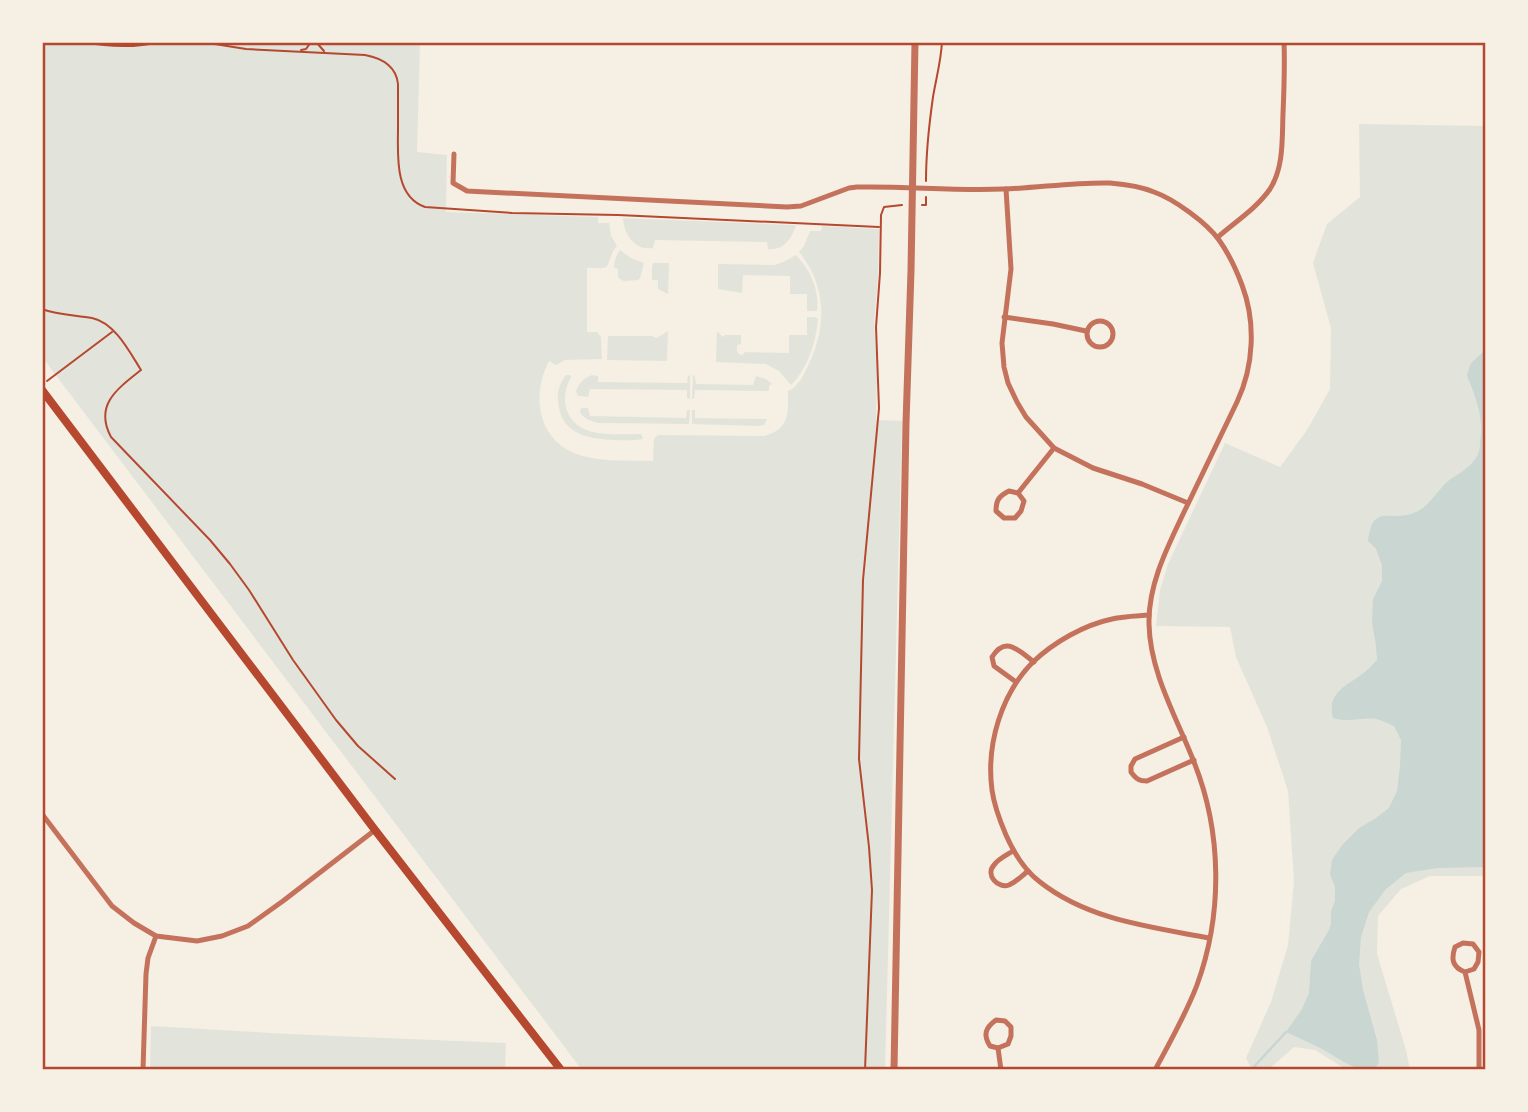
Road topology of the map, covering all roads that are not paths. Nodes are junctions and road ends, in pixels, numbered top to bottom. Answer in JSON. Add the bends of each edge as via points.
{"nodes":[{"id":1,"x":915,"y":42,"type":"edge"},
{"id":2,"x":1284,"y":42,"type":"edge"},
{"id":3,"x":454,"y":154,"type":"dead end"},
{"id":4,"x":912,"y":189,"type":"junction"},
{"id":5,"x":1006,"y":189,"type":"junction"},
{"id":6,"x":1218,"y":237,"type":"junction"},
{"id":7,"x":1004,"y":317,"type":"junction"},
{"id":8,"x":1086,"y":331,"type":"junction"},
{"id":9,"x":42,"y":388,"type":"edge"},
{"id":10,"x":46,"y":403,"type":"edge"},
{"id":11,"x":1054,"y":448,"type":"junction"},
{"id":12,"x":1018,"y":494,"type":"junction"},
{"id":13,"x":1188,"y":503,"type":"junction"},
{"id":14,"x":1149,"y":615,"type":"junction"},
{"id":15,"x":1034,"y":662,"type":"junction"},
{"id":16,"x":1016,"y":682,"type":"junction"},
{"id":17,"x":1184,"y":737,"type":"junction"},
{"id":18,"x":1194,"y":760,"type":"junction"},
{"id":19,"x":42,"y":814,"type":"edge"},
{"id":20,"x":375,"y":830,"type":"junction"},
{"id":21,"x":1013,"y":851,"type":"junction"},
{"id":22,"x":1028,"y":870,"type":"junction"},
{"id":23,"x":156,"y":936,"type":"junction"},
{"id":24,"x":1209,"y":939,"type":"junction"},
{"id":25,"x":1465,"y":972,"type":"junction"},
{"id":26,"x":998,"y":1048,"type":"junction"},
{"id":27,"x":143,"y":1070,"type":"edge"},
{"id":28,"x":561,"y":1070,"type":"edge"},
{"id":29,"x":894,"y":1070,"type":"edge"},
{"id":30,"x":1001,"y":1070,"type":"edge"},
{"id":31,"x":1155,"y":1070,"type":"edge"},
{"id":32,"x":1479,"y":1070,"type":"edge"}],
"edges":[{"from":1,"to":4,"type":"street"},
{"from":2,"to":6,"type":"street","via":[[1277,173],[1264,197]]},
{"from":3,"to":4,"type":"street","via":[[453,183],[467,191],[787,207],[849,188]]},
{"from":4,"to":5,"type":"street"},
{"from":4,"to":29,"type":"street"},
{"from":5,"to":6,"type":"street","via":[[1113,183],[1151,191],[1188,211]]},
{"from":5,"to":7,"type":"street","via":[[1011,269]]},
{"from":6,"to":13,"type":"street","via":[[1246,296],[1252,331],[1250,361],[1240,396]]},
{"from":7,"to":8,"type":"street"},
{"from":7,"to":11,"type":"street","via":[[1002,343],[1008,383],[1026,417]]},
{"from":8,"to":8,"type":"street","via":[[1096,346],[1112,341],[1114,332],[1110,324],[1100,321]]},
{"from":9,"to":10,"type":"main road"},
{"from":10,"to":20,"type":"main road"},
{"from":11,"to":12,"type":"street"},
{"from":11,"to":13,"type":"street","via":[[1093,468]]},
{"from":12,"to":12,"type":"street","via":[[1002,494],[996,511],[1004,518],[1015,518],[1024,501]]},
{"from":13,"to":14,"type":"street","via":[[1164,555]]},
{"from":14,"to":15,"type":"street","via":[[1084,628]]},
{"from":14,"to":17,"type":"street","via":[[1158,676]]},
{"from":15,"to":16,"type":"street"},
{"from":15,"to":16,"type":"street","via":[[1014,647],[997,649],[992,657],[994,666]]},
{"from":16,"to":21,"type":"street","via":[[1000,715],[992,754],[992,789]]},
{"from":17,"to":18,"type":"street"},
{"from":17,"to":18,"type":"street","via":[[1135,759],[1131,772],[1147,781]]},
{"from":18,"to":24,"type":"street","via":[[1213,831],[1216,879]]},
{"from":19,"to":23,"type":"street","via":[[112,906]]},
{"from":20,"to":23,"type":"street","via":[[248,926],[197,941]]},
{"from":20,"to":28,"type":"main road"},
{"from":21,"to":22,"type":"street"},
{"from":21,"to":22,"type":"street","via":[[993,865],[992,879],[1009,886]]},
{"from":22,"to":24,"type":"street","via":[[1055,893],[1083,908],[1112,919]]},
{"from":23,"to":27,"type":"street","via":[[146,974]]},
{"from":24,"to":31,"type":"street","via":[[1196,988]]},
{"from":25,"to":25,"type":"street","via":[[1478,962],[1479,952],[1473,944],[1455,947],[1452,955],[1457,969]]},
{"from":25,"to":32,"type":"street","via":[[1479,1030]]},
{"from":26,"to":26,"type":"street","via":[[1008,1044],[1011,1036],[1010,1027],[996,1020],[986,1033],[990,1046]]},
{"from":26,"to":30,"type":"street"}]}
